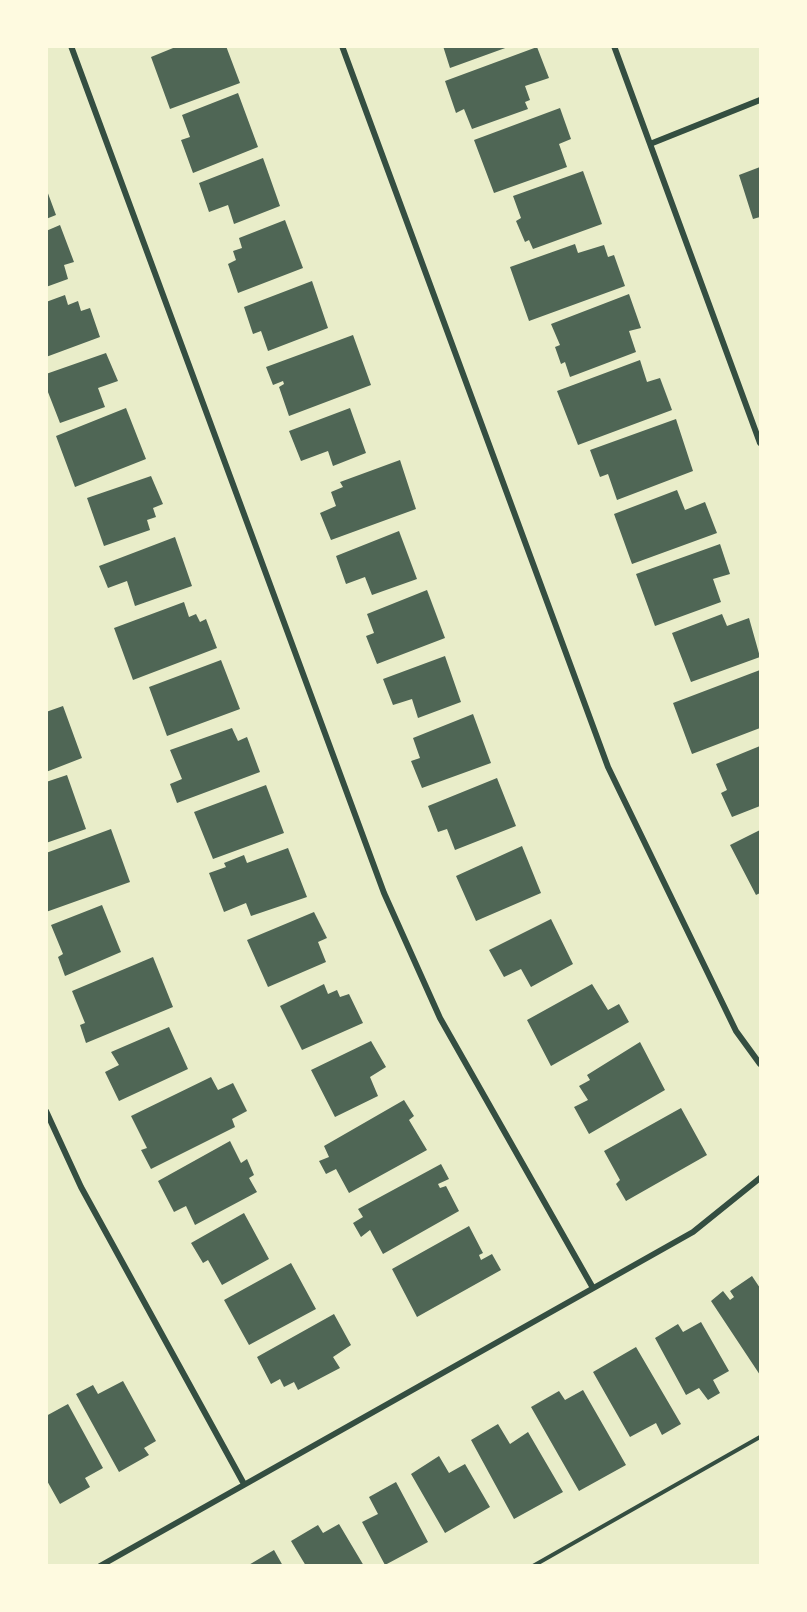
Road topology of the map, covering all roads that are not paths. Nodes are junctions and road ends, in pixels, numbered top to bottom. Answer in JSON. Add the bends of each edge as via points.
{"nodes":[{"id":1,"x":70,"y":46,"type":"edge"},
{"id":2,"x":342,"y":46,"type":"edge"},
{"id":3,"x":614,"y":46,"type":"edge"},
{"id":4,"x":760,"y":100,"type":"edge"},
{"id":5,"x":650,"y":144,"type":"junction"},
{"id":6,"x":760,"y":443,"type":"edge"},
{"id":7,"x":760,"y":1064,"type":"edge"},
{"id":8,"x":46,"y":1111,"type":"edge"},
{"id":9,"x":760,"y":1178,"type":"edge"},
{"id":10,"x":593,"y":1288,"type":"junction"},
{"id":11,"x":244,"y":1484,"type":"junction"},
{"id":12,"x":100,"y":1566,"type":"edge"}],
"edges":[{"from":1,"to":10,"type":"street","via":[[384,893],[441,1018]]},
{"from":2,"to":7,"type":"street","via":[[608,767],[736,1031]]},
{"from":3,"to":5,"type":"street"},
{"from":4,"to":5,"type":"street"},
{"from":5,"to":6,"type":"street"},
{"from":8,"to":11,"type":"street","via":[[81,1187]]},
{"from":9,"to":10,"type":"street","via":[[693,1232]]},
{"from":10,"to":11,"type":"street"},
{"from":11,"to":12,"type":"street"}]}
